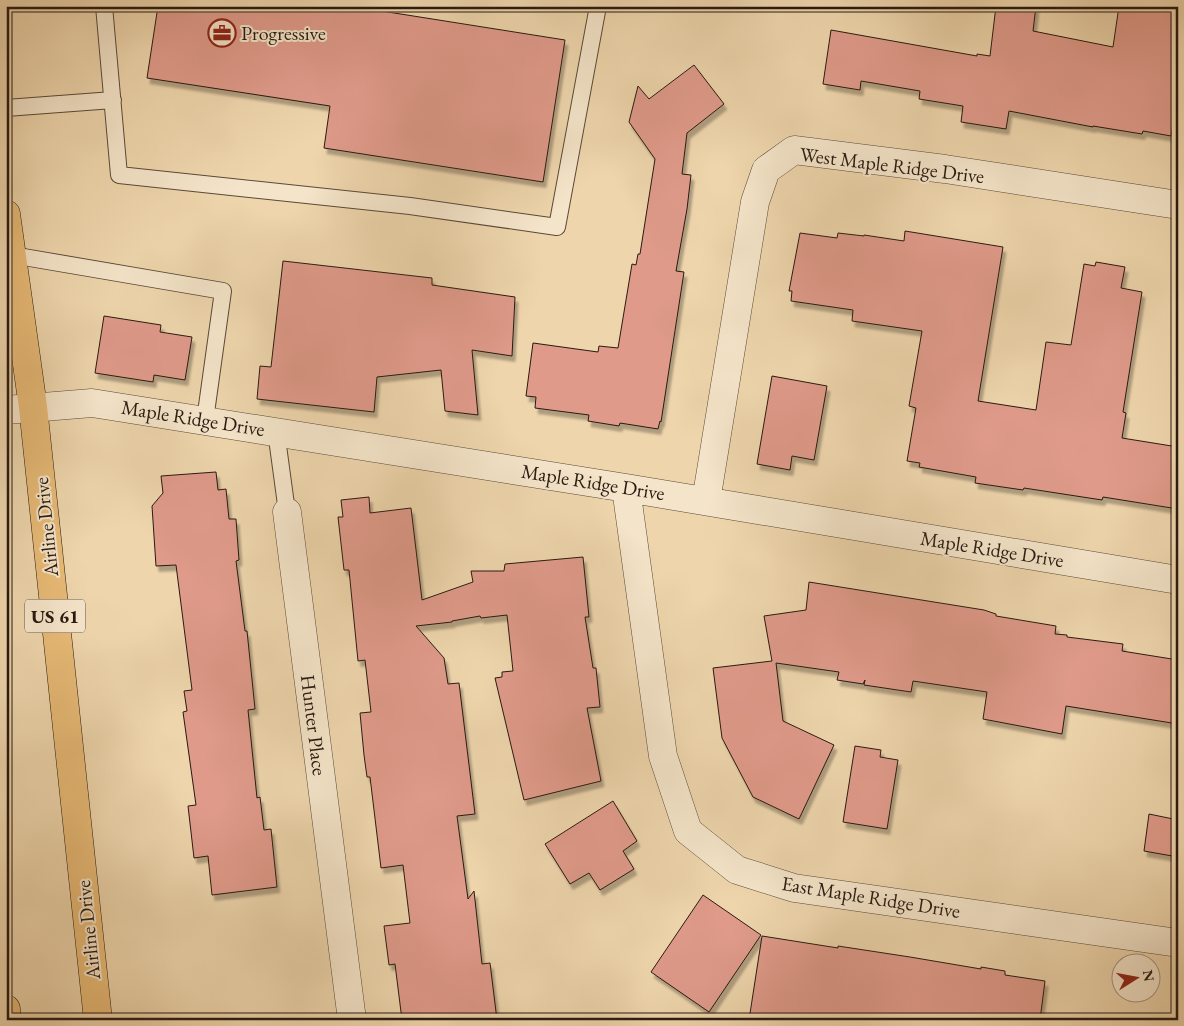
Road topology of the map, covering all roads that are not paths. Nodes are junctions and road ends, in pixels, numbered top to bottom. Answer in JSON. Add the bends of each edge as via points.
{"nodes":[{"id":1,"x":104,"y":6,"type":"edge"},
{"id":2,"x":598,"y":6,"type":"edge"},
{"id":3,"x":112,"y":100,"type":"junction"},
{"id":4,"x":6,"y":108,"type":"edge"},
{"id":5,"x":1178,"y":205,"type":"edge"},
{"id":6,"x":6,"y":214,"type":"edge"},
{"id":7,"x":12,"y":255,"type":"junction"},
{"id":8,"x":33,"y":407,"type":"junction"},
{"id":9,"x":6,"y":410,"type":"edge"},
{"id":10,"x":205,"y":420,"type":"junction"},
{"id":11,"x":276,"y":431,"type":"junction"},
{"id":12,"x":626,"y":488,"type":"junction"},
{"id":13,"x":706,"y":501,"type":"junction"},
{"id":14,"x":287,"y":512,"type":"joint"},
{"id":15,"x":1178,"y":580,"type":"edge"},
{"id":16,"x":1178,"y":944,"type":"edge"},
{"id":17,"x":6,"y":1009,"type":"edge"},
{"id":18,"x":8,"y":1020,"type":"edge"},
{"id":19,"x":98,"y":1020,"type":"edge"},
{"id":20,"x":352,"y":1020,"type":"edge"}],
"edges":[{"from":1,"to":3,"type":"lane"},
{"from":2,"to":3,"type":"lane","via":[[557,227],[410,206],[119,175]]},
{"from":3,"to":4,"type":"lane"},
{"from":5,"to":13,"type":"street","name":"West Maple Ridge Drive","via":[[945,169],[794,150],[766,170],[754,202]]},
{"from":6,"to":7,"type":"highway","name":"Airline Drive","number":"US 61"},
{"from":7,"to":8,"type":"highway","name":"Airline Drive","number":"US 61"},
{"from":7,"to":10,"type":"lane","via":[[223,291]]},
{"from":8,"to":9,"type":"street","name":"Maple Ridge Drive"},
{"from":8,"to":10,"type":"street","name":"Maple Ridge Drive","via":[[92,403]]},
{"from":8,"to":19,"type":"highway","name":"Airline Drive","number":"US 61"},
{"from":10,"to":11,"type":"street","name":"Maple Ridge Drive"},
{"from":11,"to":12,"type":"street","name":"Maple Ridge Drive"},
{"from":11,"to":14,"type":"lane","name":"Hunter Place"},
{"from":12,"to":13,"type":"street","name":"Maple Ridge Drive"},
{"from":12,"to":16,"type":"street","name":"East Maple Ridge Drive","via":[[663,756],[688,832],[737,870],[794,888]]},
{"from":13,"to":15,"type":"street","name":"Maple Ridge Drive"},
{"from":14,"to":20,"type":"street","name":"Hunter Place"},
{"from":17,"to":18,"type":"highway"}]}
